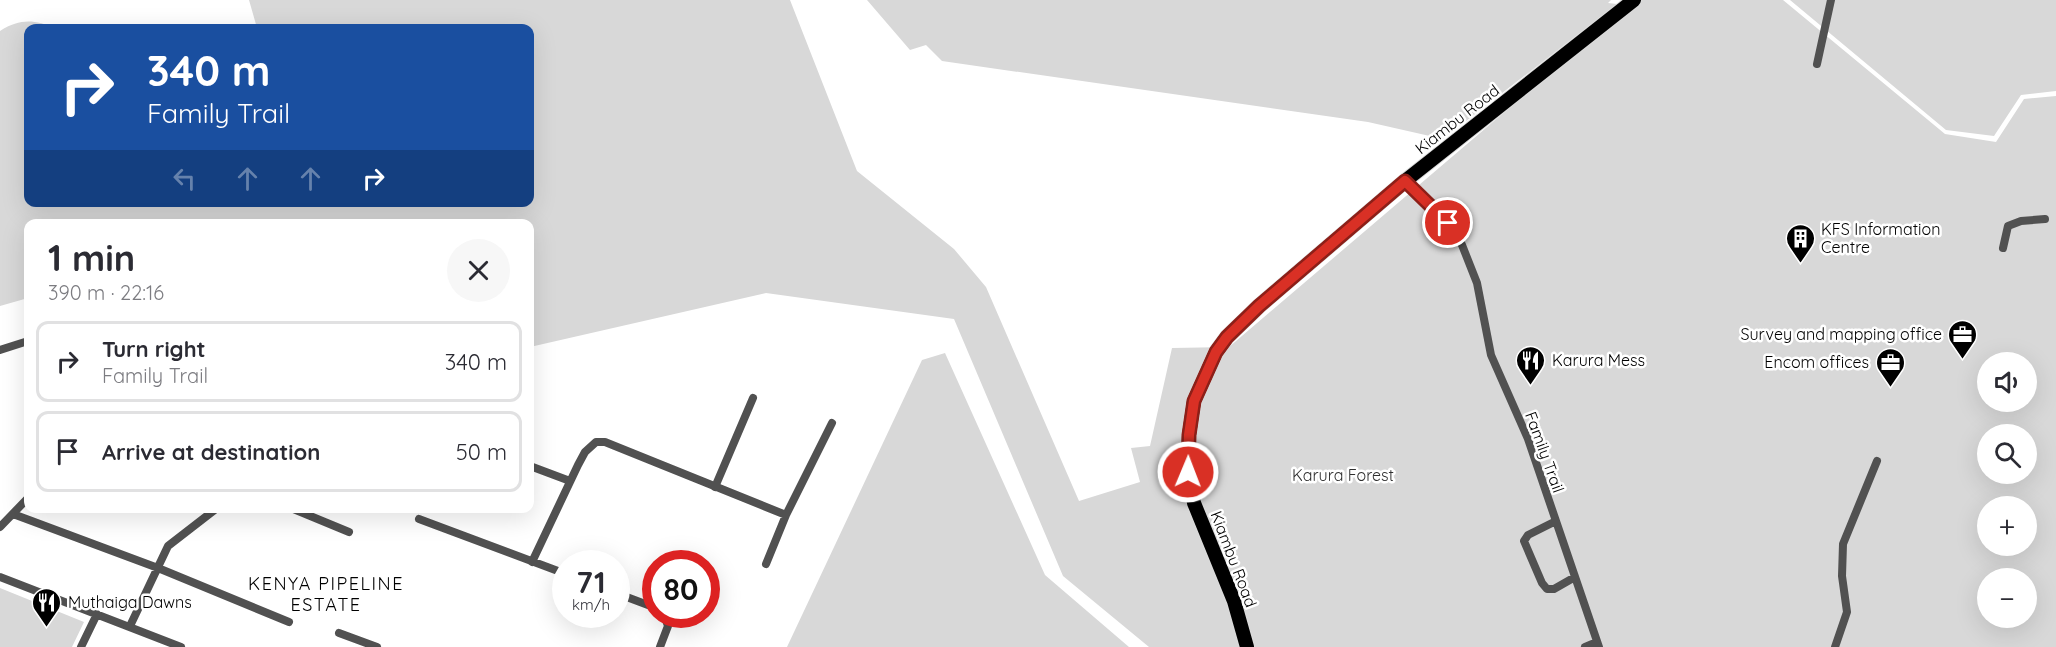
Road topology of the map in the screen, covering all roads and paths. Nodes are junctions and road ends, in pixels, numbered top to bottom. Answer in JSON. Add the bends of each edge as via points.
{"nodes":[{"id":1,"x":1634,"y":0,"type":"edge"},
{"id":2,"x":1831,"y":0,"type":"edge"},
{"id":3,"x":1817,"y":64,"type":"dead end"},
{"id":4,"x":1405,"y":181,"type":"junction"},
{"id":5,"x":2045,"y":219,"type":"dead end"},
{"id":6,"x":2003,"y":248,"type":"dead end"},
{"id":7,"x":24,"y":342,"type":"edge"},
{"id":8,"x":0,"y":350,"type":"edge"},
{"id":9,"x":753,"y":398,"type":"dead end"},
{"id":10,"x":832,"y":423,"type":"dead end"},
{"id":11,"x":1877,"y":461,"type":"dead end"},
{"id":12,"x":534,"y":468,"type":"edge"},
{"id":13,"x":570,"y":481,"type":"junction"},
{"id":14,"x":715,"y":487,"type":"junction"},
{"id":15,"x":24,"y":502,"type":"edge"},
{"id":16,"x":211,"y":513,"type":"edge"},
{"id":17,"x":303,"y":513,"type":"edge"},
{"id":18,"x":13,"y":514,"type":"junction"},
{"id":19,"x":786,"y":515,"type":"junction"},
{"id":20,"x":419,"y":519,"type":"dead end"},
{"id":21,"x":1556,"y":521,"type":"junction"},
{"id":22,"x":0,"y":527,"type":"edge"},
{"id":23,"x":349,"y":532,"type":"dead end"},
{"id":24,"x":532,"y":562,"type":"junction"},
{"id":25,"x":766,"y":564,"type":"dead end"},
{"id":26,"x":158,"y":568,"type":"junction"},
{"id":27,"x":552,"y":569,"type":"edge"},
{"id":28,"x":0,"y":577,"type":"edge"},
{"id":29,"x":1575,"y":577,"type":"junction"},
{"id":30,"x":97,"y":614,"type":"junction"},
{"id":31,"x":290,"y":621,"type":"dead end"},
{"id":32,"x":130,"y":627,"type":"junction"},
{"id":33,"x":667,"y":628,"type":"edge"},
{"id":34,"x":339,"y":633,"type":"dead end"},
{"id":35,"x":1598,"y":644,"type":"edge"},
{"id":36,"x":81,"y":647,"type":"edge"},
{"id":37,"x":181,"y":647,"type":"edge"},
{"id":38,"x":377,"y":647,"type":"edge"},
{"id":39,"x":660,"y":647,"type":"edge"},
{"id":40,"x":1247,"y":647,"type":"edge"},
{"id":41,"x":1585,"y":647,"type":"edge"},
{"id":42,"x":1835,"y":647,"type":"edge"}],
"edges":[{"from":1,"to":4,"type":"highway","name":"Kiambu Road"},
{"from":2,"to":3,"type":"street"},
{"from":4,"to":21,"type":"street","name":"Family Trail","via":[[1448,223],[1462,245],[1477,283],[1491,355],[1528,439]]},
{"from":4,"to":40,"type":"highway","name":"Kiambu Road","via":[[1227,337],[1194,401],[1188,472],[1194,503],[1234,601]]},
{"from":5,"to":6,"type":"street","via":[[2008,226]]},
{"from":7,"to":8,"type":"street"},
{"from":9,"to":14,"type":"street"},
{"from":10,"to":19,"type":"street"},
{"from":11,"to":42,"type":"street","via":[[1843,544],[1847,612]]},
{"from":12,"to":13,"type":"street"},
{"from":13,"to":14,"type":"street","via":[[585,452],[596,442],[605,442]]},
{"from":13,"to":24,"type":"street"},
{"from":14,"to":19,"type":"street"},
{"from":15,"to":18,"type":"street"},
{"from":16,"to":26,"type":"street","via":[[168,546]]},
{"from":17,"to":23,"type":"street"},
{"from":18,"to":22,"type":"street"},
{"from":18,"to":26,"type":"street"},
{"from":19,"to":25,"type":"street"},
{"from":20,"to":24,"type":"street"},
{"from":21,"to":29,"type":"street","name":"Family Trail"},
{"from":21,"to":29,"type":"street","via":[[1524,541],[1547,589]]},
{"from":24,"to":27,"type":"street"},
{"from":26,"to":31,"type":"street"},
{"from":26,"to":32,"type":"street"},
{"from":28,"to":30,"type":"street"},
{"from":29,"to":35,"type":"street","name":"Family Trail"},
{"from":30,"to":32,"type":"street"},
{"from":30,"to":36,"type":"street"},
{"from":32,"to":37,"type":"street"},
{"from":33,"to":39,"type":"street"},
{"from":34,"to":38,"type":"street"},
{"from":35,"to":41,"type":"street"}]}
